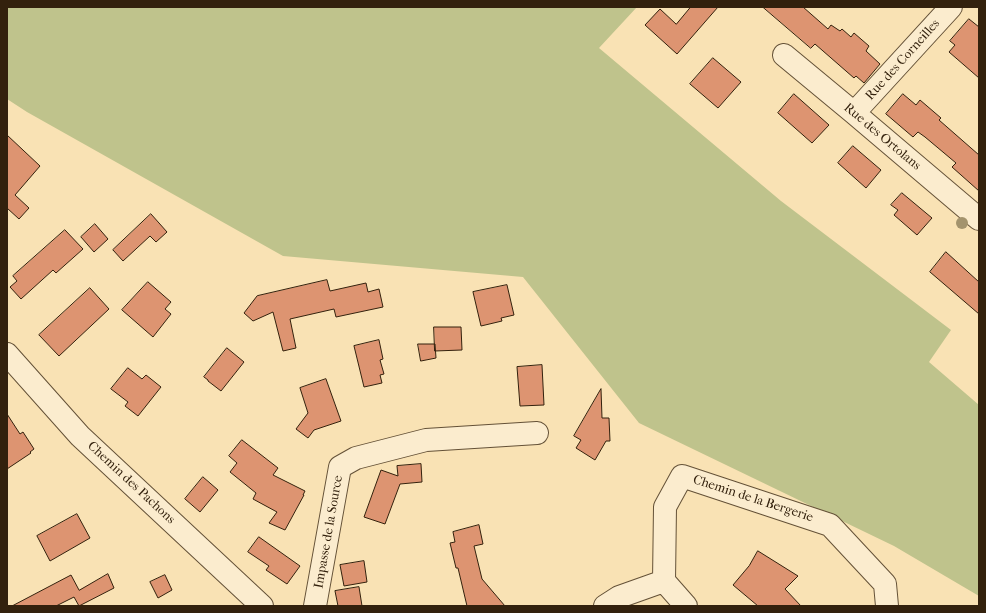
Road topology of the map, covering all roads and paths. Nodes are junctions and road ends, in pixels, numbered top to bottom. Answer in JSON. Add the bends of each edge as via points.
{"nodes":[{"id":1,"x":951,"y":7,"type":"edge"},
{"id":2,"x":784,"y":55,"type":"dead end"},
{"id":3,"x":854,"y":113,"type":"junction"},
{"id":4,"x":979,"y":219,"type":"edge"},
{"id":5,"x":7,"y":354,"type":"edge"},
{"id":6,"x":537,"y":433,"type":"dead end"},
{"id":7,"x":664,"y":581,"type":"junction"},
{"id":8,"x":262,"y":606,"type":"edge"},
{"id":9,"x":315,"y":606,"type":"edge"},
{"id":10,"x":605,"y":606,"type":"edge"},
{"id":11,"x":686,"y":606,"type":"edge"},
{"id":12,"x":887,"y":606,"type":"edge"}],
"edges":[{"from":1,"to":3,"type":"street","name":"Rue des Corneilles"},
{"from":2,"to":3,"type":"street","name":"Rue des Ortolans"},
{"from":3,"to":4,"type":"street","name":"Rue des Ortolans"},
{"from":5,"to":8,"type":"street","name":"Chemin des Pachons","via":[[80,436]]},
{"from":6,"to":9,"type":"street","name":"Impasse de la Source","via":[[426,440],[356,458],[340,467]]},
{"from":7,"to":10,"type":"street","via":[[619,597]]},
{"from":7,"to":11,"type":"street"},
{"from":7,"to":12,"type":"street","name":"Chemin de la Bergerie","via":[[665,507],[682,476],[830,525],[885,584]]}]}
